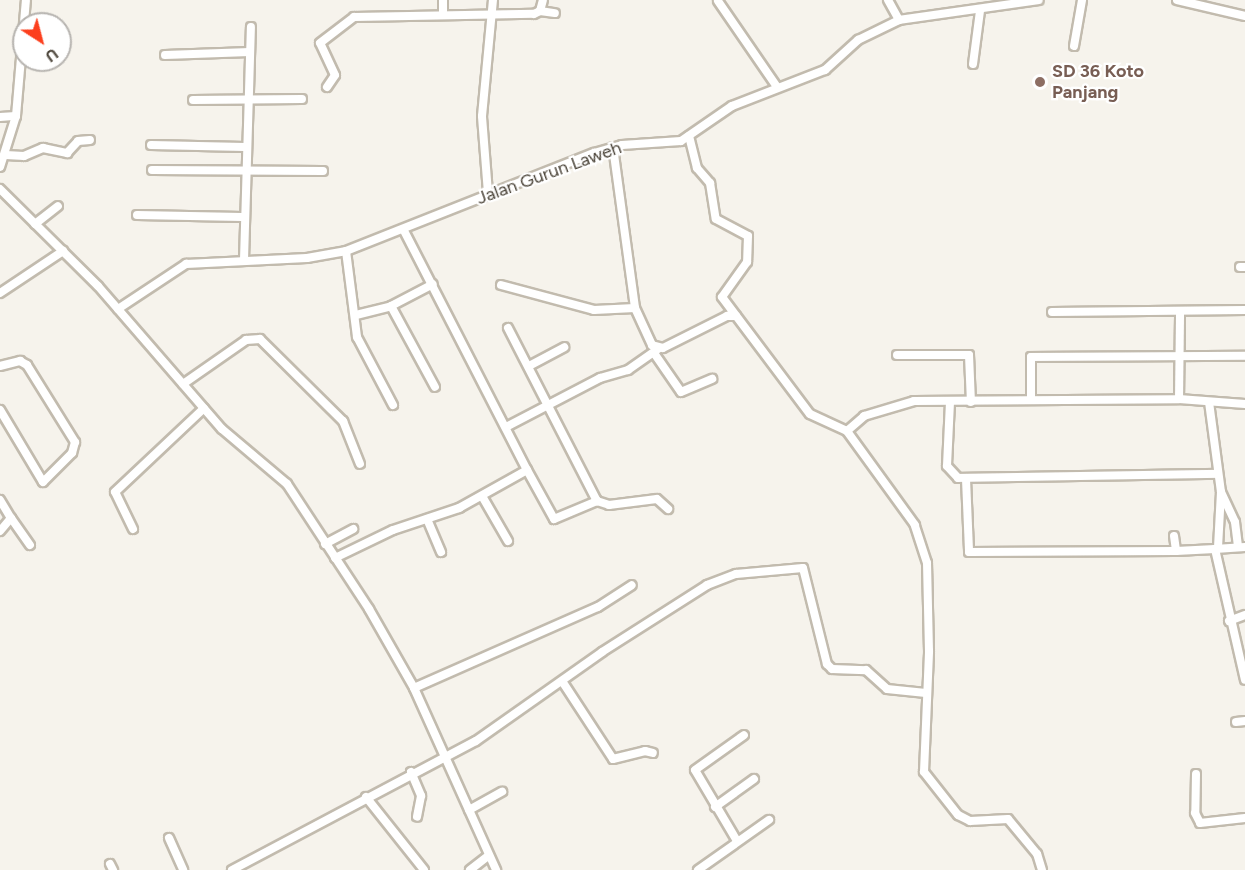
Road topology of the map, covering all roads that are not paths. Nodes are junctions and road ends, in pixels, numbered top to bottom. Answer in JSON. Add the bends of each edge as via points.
{"nodes":[{"id":1,"x":442,"y":0,"type":"edge"},
{"id":2,"x":493,"y":0,"type":"edge"},
{"id":3,"x":543,"y":0,"type":"edge"},
{"id":4,"x":888,"y":0,"type":"edge"},
{"id":5,"x":1039,"y":0,"type":"edge"},
{"id":6,"x":1082,"y":0,"type":"edge"},
{"id":7,"x":1177,"y":0,"type":"edge"},
{"id":8,"x":718,"y":1,"type":"edge"},
{"id":9,"x":540,"y":11,"type":"junction"},
{"id":10,"x":980,"y":11,"type":"junction"},
{"id":11,"x":555,"y":14,"type":"dead end"},
{"id":12,"x":443,"y":15,"type":"junction"},
{"id":13,"x":493,"y":16,"type":"junction"},
{"id":14,"x":1245,"y":16,"type":"edge"},
{"id":15,"x":899,"y":20,"type":"junction"},
{"id":16,"x":251,"y":27,"type":"dead end"},
{"id":17,"x":1074,"y":46,"type":"dead end"},
{"id":18,"x":250,"y":52,"type":"junction"},
{"id":19,"x":165,"y":55,"type":"dead end"},
{"id":20,"x":973,"y":64,"type":"dead end"},
{"id":21,"x":20,"y":72,"type":"edge"},
{"id":22,"x":327,"y":87,"type":"dead end"},
{"id":23,"x":777,"y":87,"type":"junction"},
{"id":24,"x":246,"y":98,"type":"junction"},
{"id":25,"x":302,"y":99,"type":"dead end"},
{"id":26,"x":193,"y":100,"type":"dead end"},
{"id":27,"x":16,"y":116,"type":"junction"},
{"id":28,"x":0,"y":117,"type":"edge"},
{"id":29,"x":689,"y":136,"type":"junction"},
{"id":30,"x":90,"y":141,"type":"dead end"},
{"id":31,"x":151,"y":146,"type":"dead end"},
{"id":32,"x":245,"y":147,"type":"junction"},
{"id":33,"x":613,"y":147,"type":"junction"},
{"id":34,"x":6,"y":155,"type":"junction"},
{"id":35,"x":0,"y":167,"type":"edge"},
{"id":36,"x":152,"y":170,"type":"dead end"},
{"id":37,"x":244,"y":171,"type":"junction"},
{"id":38,"x":322,"y":171,"type":"dead end"},
{"id":39,"x":0,"y":189,"type":"edge"},
{"id":40,"x":488,"y":193,"type":"junction"},
{"id":41,"x":58,"y":206,"type":"dead end"},
{"id":42,"x":137,"y":215,"type":"dead end"},
{"id":43,"x":242,"y":217,"type":"junction"},
{"id":44,"x":35,"y":224,"type":"junction"},
{"id":45,"x":403,"y":229,"type":"junction"},
{"id":46,"x":63,"y":251,"type":"junction"},
{"id":47,"x":346,"y":251,"type":"junction"},
{"id":48,"x":243,"y":260,"type":"junction"},
{"id":49,"x":433,"y":284,"type":"junction"},
{"id":50,"x":501,"y":285,"type":"dead end"},
{"id":51,"x":0,"y":292,"type":"edge"},
{"id":52,"x":391,"y":306,"type":"junction"},
{"id":53,"x":635,"y":308,"type":"junction"},
{"id":54,"x":118,"y":309,"type":"junction"},
{"id":55,"x":1245,"y":310,"type":"edge"},
{"id":56,"x":1180,"y":311,"type":"junction"},
{"id":57,"x":1052,"y":312,"type":"dead end"},
{"id":58,"x":356,"y":315,"type":"junction"},
{"id":59,"x":736,"y":316,"type":"junction"},
{"id":60,"x":508,"y":328,"type":"dead end"},
{"id":61,"x":564,"y":347,"type":"dead end"},
{"id":62,"x":656,"y":351,"type":"junction"},
{"id":63,"x":897,"y":355,"type":"dead end"},
{"id":64,"x":1181,"y":355,"type":"junction"},
{"id":65,"x":1245,"y":356,"type":"edge"},
{"id":66,"x":0,"y":366,"type":"edge"},
{"id":67,"x":529,"y":366,"type":"junction"},
{"id":68,"x":712,"y":379,"type":"dead end"},
{"id":69,"x":183,"y":384,"type":"junction"},
{"id":70,"x":435,"y":387,"type":"dead end"},
{"id":71,"x":1179,"y":399,"type":"junction"},
{"id":72,"x":1031,"y":400,"type":"junction"},
{"id":73,"x":950,"y":402,"type":"junction"},
{"id":74,"x":971,"y":402,"type":"junction"},
{"id":75,"x":1209,"y":402,"type":"junction"},
{"id":76,"x":1245,"y":404,"type":"edge"},
{"id":77,"x":393,"y":405,"type":"dead end"},
{"id":78,"x":550,"y":405,"type":"junction"},
{"id":79,"x":204,"y":408,"type":"junction"},
{"id":80,"x":0,"y":410,"type":"edge"},
{"id":81,"x":506,"y":427,"type":"junction"},
{"id":82,"x":847,"y":431,"type":"junction"},
{"id":83,"x":360,"y":464,"type":"dead end"},
{"id":84,"x":527,"y":470,"type":"junction"},
{"id":85,"x":1218,"y":474,"type":"junction"},
{"id":86,"x":966,"y":479,"type":"junction"},
{"id":87,"x":1221,"y":492,"type":"junction"},
{"id":88,"x":482,"y":496,"type":"junction"},
{"id":89,"x":0,"y":500,"type":"edge"},
{"id":90,"x":597,"y":501,"type":"junction"},
{"id":91,"x":668,"y":509,"type":"dead end"},
{"id":92,"x":11,"y":518,"type":"junction"},
{"id":93,"x":427,"y":519,"type":"junction"},
{"id":94,"x":133,"y":529,"type":"dead end"},
{"id":95,"x":353,"y":529,"type":"dead end"},
{"id":96,"x":0,"y":531,"type":"edge"},
{"id":97,"x":1174,"y":536,"type":"dead end"},
{"id":98,"x":508,"y":541,"type":"dead end"},
{"id":99,"x":325,"y":544,"type":"junction"},
{"id":100,"x":30,"y":545,"type":"dead end"},
{"id":101,"x":1242,"y":547,"type":"edge"},
{"id":102,"x":1216,"y":548,"type":"junction"},
{"id":103,"x":1176,"y":550,"type":"junction"},
{"id":104,"x":441,"y":552,"type":"dead end"},
{"id":105,"x":335,"y":558,"type":"junction"},
{"id":106,"x":632,"y":585,"type":"dead end"},
{"id":107,"x":1245,"y":615,"type":"edge"},
{"id":108,"x":1229,"y":621,"type":"junction"},
{"id":109,"x":1244,"y":669,"type":"edge"},
{"id":110,"x":1245,"y":680,"type":"edge"},
{"id":111,"x":562,"y":681,"type":"junction"},
{"id":112,"x":414,"y":688,"type":"junction"},
{"id":113,"x":926,"y":693,"type":"junction"},
{"id":114,"x":1245,"y":721,"type":"edge"},
{"id":115,"x":1236,"y":722,"type":"dead end"},
{"id":116,"x":744,"y":735,"type":"dead end"},
{"id":117,"x":653,"y":753,"type":"dead end"},
{"id":118,"x":444,"y":757,"type":"junction"},
{"id":119,"x":411,"y":772,"type":"junction"},
{"id":120,"x":1196,"y":774,"type":"dead end"},
{"id":121,"x":754,"y":779,"type":"dead end"},
{"id":122,"x":502,"y":792,"type":"dead end"},
{"id":123,"x":366,"y":797,"type":"junction"},
{"id":124,"x":715,"y":807,"type":"junction"},
{"id":125,"x":469,"y":810,"type":"junction"},
{"id":126,"x":417,"y":818,"type":"dead end"},
{"id":127,"x":1245,"y":818,"type":"edge"},
{"id":128,"x":769,"y":820,"type":"dead end"},
{"id":129,"x":169,"y":838,"type":"dead end"},
{"id":130,"x":737,"y":841,"type":"junction"},
{"id":131,"x":489,"y":856,"type":"junction"},
{"id":132,"x":183,"y":870,"type":"edge"},
{"id":133,"x":232,"y":870,"type":"edge"},
{"id":134,"x":424,"y":870,"type":"edge"},
{"id":135,"x":470,"y":870,"type":"edge"},
{"id":136,"x":496,"y":870,"type":"edge"},
{"id":137,"x":698,"y":870,"type":"edge"},
{"id":138,"x":1041,"y":870,"type":"edge"}],
"edges":[{"from":1,"to":12,"type":"street"},
{"from":2,"to":13,"type":"street"},
{"from":3,"to":9,"type":"street"},
{"from":4,"to":15,"type":"street"},
{"from":5,"to":10,"type":"street","name":"Jalan Gurun Laweh"},
{"from":6,"to":17,"type":"street"},
{"from":7,"to":14,"type":"street"},
{"from":8,"to":23,"type":"street"},
{"from":9,"to":11,"type":"street"},
{"from":9,"to":13,"type":"street"},
{"from":10,"to":15,"type":"street","name":"Jalan Gurun Laweh","via":[[918,14]]},
{"from":10,"to":20,"type":"street"},
{"from":12,"to":13,"type":"street"},
{"from":12,"to":22,"type":"street","via":[[361,16],[348,20],[320,43],[335,75]]},
{"from":13,"to":40,"type":"street","via":[[482,116]]},
{"from":15,"to":23,"type":"street","name":"Jalan Gurun Laweh","via":[[858,40],[825,70]]},
{"from":16,"to":18,"type":"street"},
{"from":18,"to":19,"type":"street"},
{"from":18,"to":24,"type":"street"},
{"from":21,"to":27,"type":"street"},
{"from":23,"to":29,"type":"street","name":"Jalan Gurun Laweh","via":[[732,106]]},
{"from":24,"to":25,"type":"street"},
{"from":24,"to":26,"type":"street"},
{"from":24,"to":32,"type":"street"},
{"from":27,"to":28,"type":"street"},
{"from":27,"to":34,"type":"street"},
{"from":29,"to":33,"type":"street","name":"Jalan Gurun Laweh","via":[[672,143]]},
{"from":29,"to":59,"type":"street","via":[[697,168],[710,183],[716,219],[748,236],[747,262],[722,294]]},
{"from":30,"to":34,"type":"street","via":[[78,141],[67,153],[43,148],[24,156]]},
{"from":31,"to":32,"type":"street"},
{"from":32,"to":37,"type":"street"},
{"from":33,"to":40,"type":"street","name":"Jalan Gurun Laweh"},
{"from":33,"to":53,"type":"street"},
{"from":34,"to":35,"type":"street"},
{"from":36,"to":37,"type":"street"},
{"from":37,"to":38,"type":"street"},
{"from":37,"to":43,"type":"street"},
{"from":39,"to":44,"type":"street"},
{"from":40,"to":45,"type":"street","name":"Jalan Gurun Laweh"},
{"from":41,"to":44,"type":"street"},
{"from":42,"to":43,"type":"street"},
{"from":43,"to":48,"type":"street"},
{"from":44,"to":46,"type":"street"},
{"from":45,"to":47,"type":"street","name":"Jalan Gurun Laweh"},
{"from":45,"to":49,"type":"street"},
{"from":46,"to":51,"type":"street"},
{"from":46,"to":54,"type":"street"},
{"from":47,"to":48,"type":"street","name":"Jalan Gurun Laweh"},
{"from":47,"to":58,"type":"street"},
{"from":48,"to":54,"type":"street","name":"Jalan Gurun Laweh","via":[[186,264]]},
{"from":49,"to":52,"type":"street"},
{"from":49,"to":81,"type":"street"},
{"from":50,"to":53,"type":"street","via":[[594,310]]},
{"from":52,"to":58,"type":"street"},
{"from":52,"to":70,"type":"street"},
{"from":53,"to":62,"type":"street"},
{"from":54,"to":69,"type":"street"},
{"from":55,"to":56,"type":"street"},
{"from":56,"to":57,"type":"street"},
{"from":56,"to":64,"type":"street"},
{"from":58,"to":77,"type":"street","via":[[360,344]]},
{"from":59,"to":62,"type":"street","via":[[727,316]]},
{"from":59,"to":82,"type":"street","via":[[810,414]]},
{"from":60,"to":67,"type":"street"},
{"from":61,"to":67,"type":"street"},
{"from":62,"to":68,"type":"street","via":[[678,391]]},
{"from":62,"to":78,"type":"street","via":[[628,370],[600,378]]},
{"from":63,"to":74,"type":"street","via":[[969,355]]},
{"from":64,"to":65,"type":"street"},
{"from":64,"to":71,"type":"street"},
{"from":64,"to":72,"type":"street","via":[[1031,357]]},
{"from":66,"to":80,"type":"street","via":[[20,361],[27,364],[75,442],[72,453],[44,482]]},
{"from":67,"to":78,"type":"street"},
{"from":69,"to":79,"type":"street"},
{"from":69,"to":83,"type":"street","via":[[246,340],[260,339],[346,425]]},
{"from":71,"to":72,"type":"street"},
{"from":71,"to":75,"type":"street"},
{"from":72,"to":74,"type":"street"},
{"from":73,"to":74,"type":"street"},
{"from":73,"to":82,"type":"street","via":[[914,401],[888,406],[857,420]]},
{"from":73,"to":86,"type":"street","via":[[947,466],[953,476]]},
{"from":75,"to":76,"type":"street"},
{"from":75,"to":85,"type":"street"},
{"from":78,"to":81,"type":"street"},
{"from":78,"to":90,"type":"street"},
{"from":79,"to":94,"type":"street","via":[[115,492]]},
{"from":79,"to":99,"type":"street","via":[[242,447],[279,475]]},
{"from":81,"to":84,"type":"street"},
{"from":82,"to":113,"type":"street","via":[[867,453],[920,536],[930,589]]},
{"from":84,"to":88,"type":"street"},
{"from":84,"to":90,"type":"street","via":[[554,519]]},
{"from":85,"to":86,"type":"street"},
{"from":85,"to":87,"type":"street"},
{"from":86,"to":103,"type":"street","via":[[969,552]]},
{"from":87,"to":101,"type":"street"},
{"from":87,"to":102,"type":"street","via":[[1216,505]]},
{"from":88,"to":93,"type":"street"},
{"from":88,"to":98,"type":"street"},
{"from":89,"to":92,"type":"street"},
{"from":90,"to":91,"type":"street","via":[[609,505],[657,499]]},
{"from":92,"to":96,"type":"street"},
{"from":92,"to":100,"type":"street"},
{"from":93,"to":104,"type":"street"},
{"from":93,"to":105,"type":"street"},
{"from":95,"to":99,"type":"street"},
{"from":97,"to":103,"type":"street"},
{"from":99,"to":105,"type":"street"},
{"from":101,"to":102,"type":"street"},
{"from":102,"to":103,"type":"street"},
{"from":102,"to":108,"type":"street"},
{"from":105,"to":112,"type":"street"},
{"from":106,"to":112,"type":"street","via":[[598,607]]},
{"from":107,"to":108,"type":"street"},
{"from":108,"to":109,"type":"street"},
{"from":109,"to":110,"type":"street"},
{"from":111,"to":113,"type":"street","via":[[716,580],[801,567],[827,664],[832,669],[867,670],[887,689]]},
{"from":111,"to":117,"type":"street","via":[[613,759],[645,751]]},
{"from":111,"to":118,"type":"street","via":[[476,741]]},
{"from":112,"to":118,"type":"street"},
{"from":113,"to":138,"type":"street","via":[[924,772],[958,815],[970,821],[1008,819],[1037,854]]},
{"from":114,"to":115,"type":"street"},
{"from":116,"to":124,"type":"street","via":[[695,767]]},
{"from":118,"to":119,"type":"street"},
{"from":118,"to":125,"type":"street"},
{"from":119,"to":123,"type":"street"},
{"from":119,"to":126,"type":"street","via":[[421,796]]},
{"from":120,"to":127,"type":"street","via":[[1195,813],[1200,823]]},
{"from":121,"to":124,"type":"street"},
{"from":122,"to":125,"type":"street"},
{"from":123,"to":133,"type":"street","via":[[349,811]]},
{"from":123,"to":134,"type":"street"},
{"from":124,"to":130,"type":"street"},
{"from":125,"to":131,"type":"street"},
{"from":128,"to":130,"type":"street"},
{"from":129,"to":132,"type":"street"},
{"from":130,"to":137,"type":"street"},
{"from":131,"to":135,"type":"street"},
{"from":131,"to":136,"type":"street"}]}
